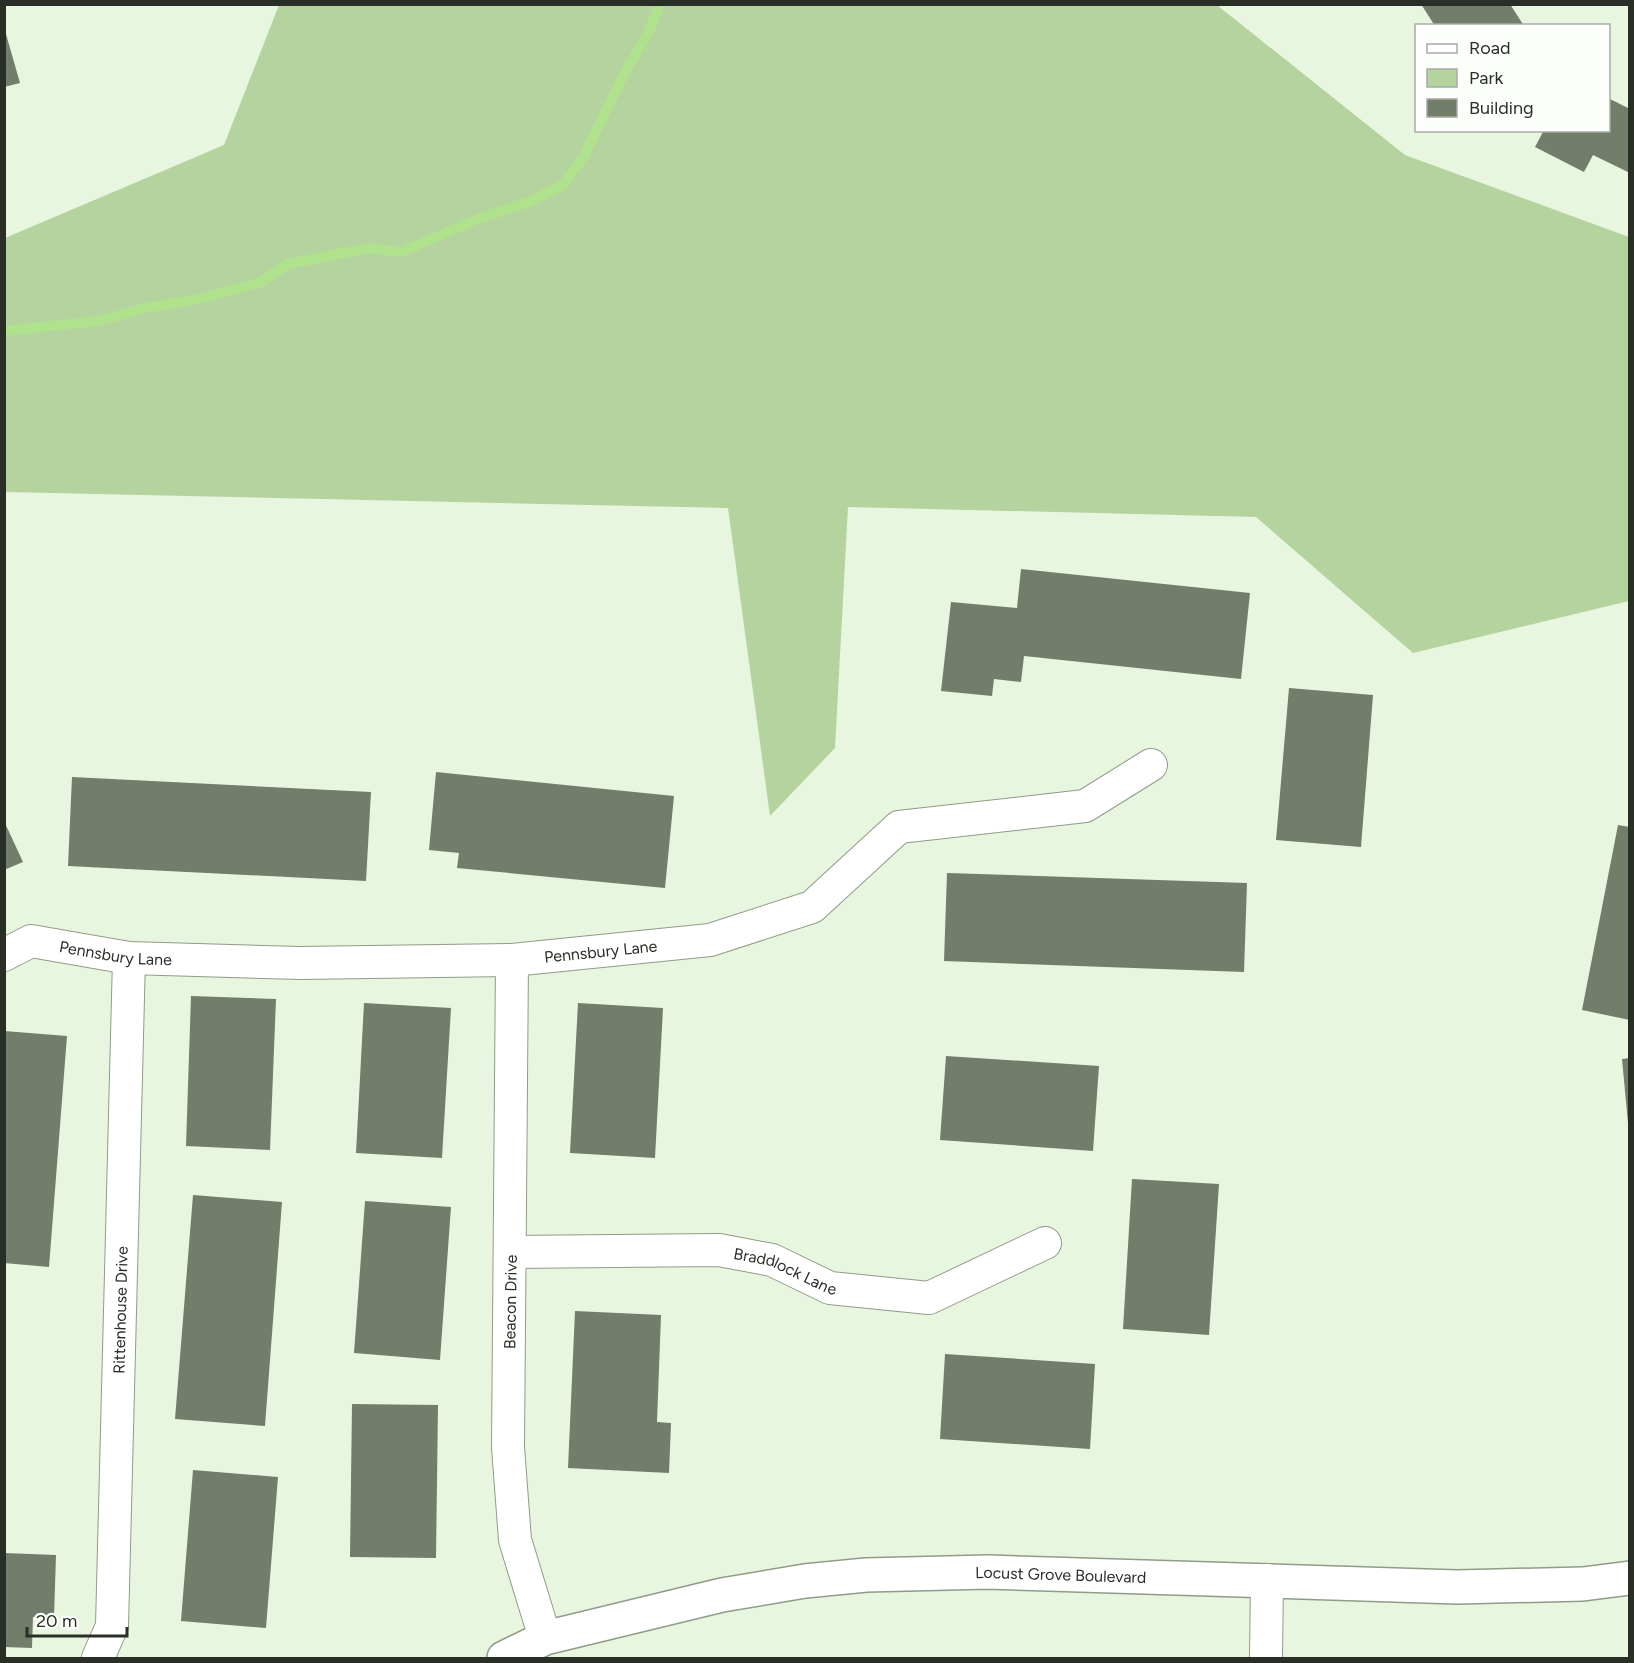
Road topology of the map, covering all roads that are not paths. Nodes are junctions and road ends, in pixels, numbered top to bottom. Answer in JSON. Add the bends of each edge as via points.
{"nodes":[{"id":1,"x":1151,"y":765,"type":"dead end"},
{"id":2,"x":4,"y":955,"type":"edge"},
{"id":3,"x":129,"y":958,"type":"junction"},
{"id":4,"x":512,"y":960,"type":"junction"},
{"id":5,"x":1045,"y":1243,"type":"dead end"},
{"id":6,"x":511,"y":1252,"type":"junction"},
{"id":7,"x":1629,"y":1578,"type":"edge"},
{"id":8,"x":1267,"y":1580,"type":"junction"},
{"id":9,"x":545,"y":1638,"type":"junction"},
{"id":10,"x":98,"y":1659,"type":"edge"},
{"id":11,"x":504,"y":1659,"type":"edge"},
{"id":12,"x":1266,"y":1659,"type":"edge"}],
"edges":[{"from":1,"to":4,"type":"street","name":"Pennsbury Lane","via":[[1085,806],[899,827],[813,907],[710,940]]},
{"from":2,"to":3,"type":"street","name":"Pennsbury Lane","via":[[31,941]]},
{"from":3,"to":4,"type":"street","name":"Pennsbury Lane","via":[[300,963]]},
{"from":3,"to":10,"type":"street","name":"Rittenhouse Drive","via":[[112,1626]]},
{"from":4,"to":6,"type":"street","name":"Beacon Drive"},
{"from":5,"to":6,"type":"street","name":"Braddlock Lane","via":[[929,1298],[830,1288],[772,1260],[719,1250]]},
{"from":6,"to":9,"type":"street","name":"Beacon Drive","via":[[508,1447],[515,1540]]},
{"from":7,"to":8,"type":"street","name":"Locust Grove Boulevard","via":[[1583,1584],[1457,1587]]},
{"from":8,"to":9,"type":"street","name":"Locust Grove Boulevard","via":[[988,1572],[866,1575],[722,1595]]},
{"from":8,"to":12,"type":"street"},
{"from":9,"to":11,"type":"street","name":"Locust Grove Boulevard"}]}
